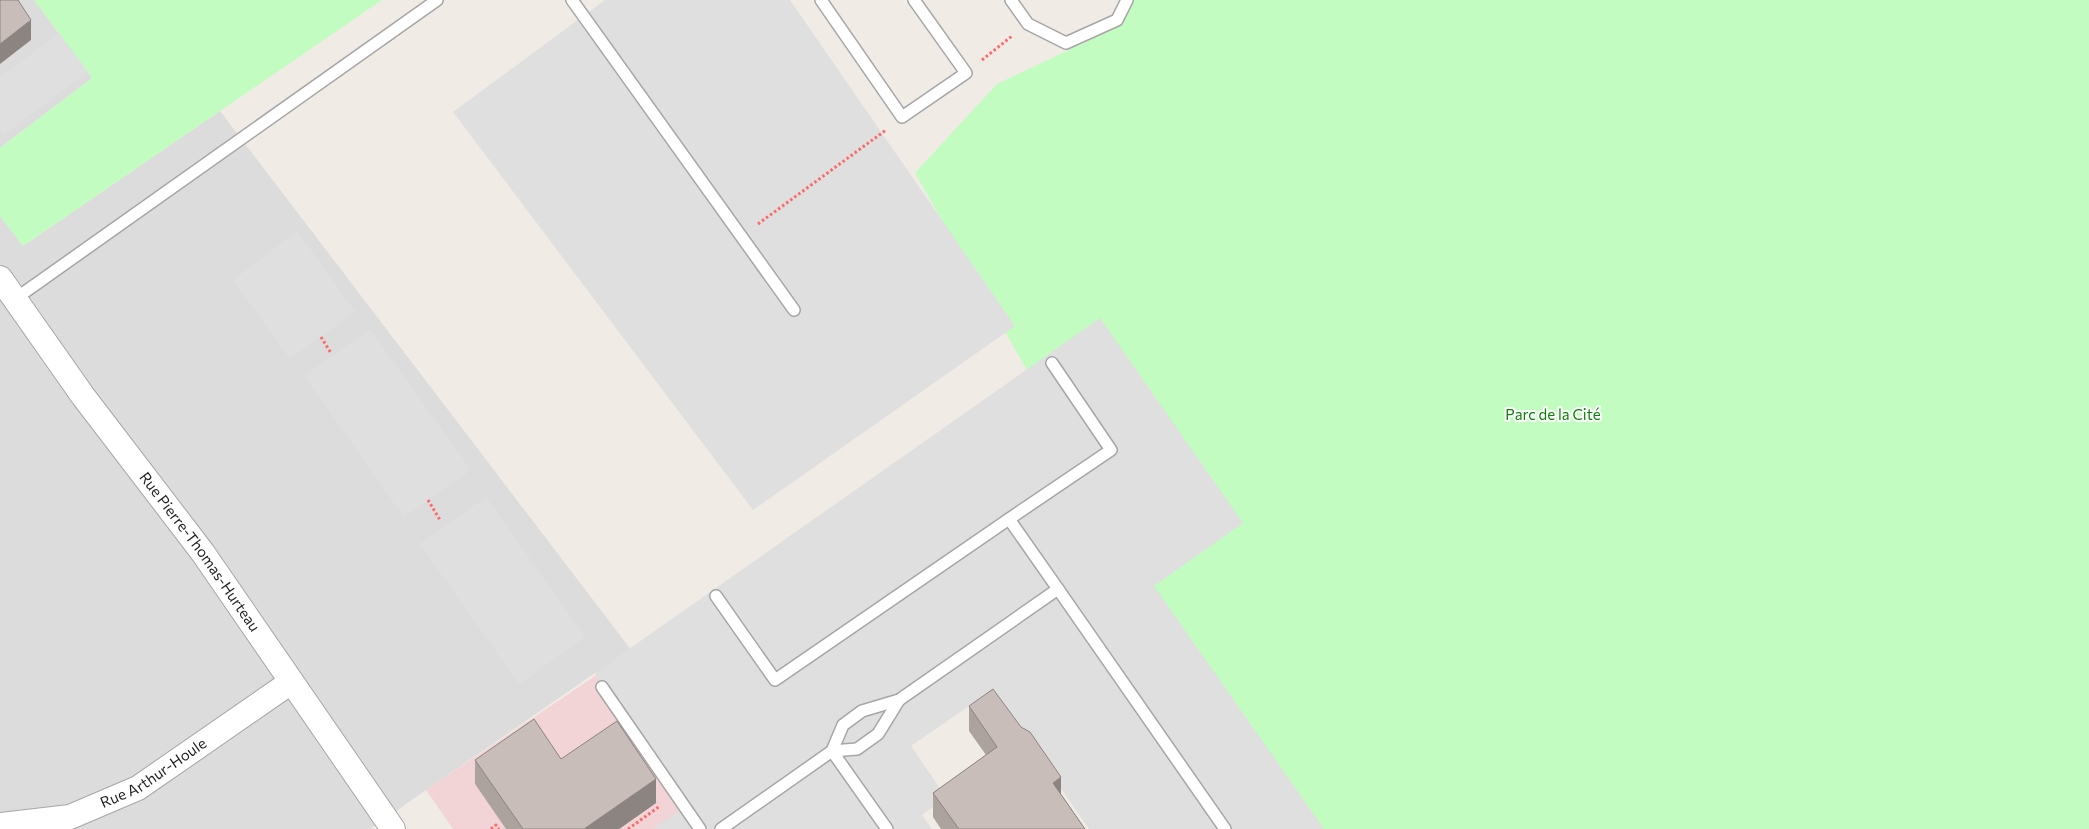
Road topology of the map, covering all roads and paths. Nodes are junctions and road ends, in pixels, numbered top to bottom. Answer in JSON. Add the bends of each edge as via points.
{"nodes":[{"id":1,"x":437,"y":0,"type":"edge"},
{"id":2,"x":572,"y":0,"type":"edge"},
{"id":3,"x":821,"y":0,"type":"edge"},
{"id":4,"x":914,"y":0,"type":"edge"},
{"id":5,"x":1011,"y":0,"type":"edge"},
{"id":6,"x":1126,"y":0,"type":"edge"},
{"id":7,"x":1028,"y":24,"type":"junction"},
{"id":8,"x":966,"y":73,"type":"junction"},
{"id":9,"x":902,"y":117,"type":"junction"},
{"id":10,"x":741,"y":236,"type":"junction"},
{"id":11,"x":0,"y":278,"type":"edge"},
{"id":12,"x":15,"y":299,"type":"junction"},
{"id":13,"x":794,"y":310,"type":"dead end"},
{"id":14,"x":321,"y":337,"type":"dead end"},
{"id":15,"x":331,"y":353,"type":"dead end"},
{"id":16,"x":1052,"y":362,"type":"dead end"},
{"id":17,"x":428,"y":500,"type":"dead end"},
{"id":18,"x":440,"y":520,"type":"dead end"},
{"id":19,"x":1009,"y":520,"type":"junction"},
{"id":20,"x":1058,"y":589,"type":"junction"},
{"id":21,"x":716,"y":596,"type":"dead end"},
{"id":22,"x":291,"y":682,"type":"junction"},
{"id":23,"x":602,"y":687,"type":"dead end"},
{"id":24,"x":899,"y":700,"type":"junction"},
{"id":25,"x":832,"y":751,"type":"junction"},
{"id":26,"x":662,"y":806,"type":"dead end"},
{"id":27,"x":0,"y":825,"type":"edge"},
{"id":28,"x":393,"y":829,"type":"edge"},
{"id":29,"x":491,"y":829,"type":"edge"},
{"id":30,"x":499,"y":829,"type":"edge"},
{"id":31,"x":628,"y":829,"type":"edge"},
{"id":32,"x":700,"y":829,"type":"edge"},
{"id":33,"x":720,"y":829,"type":"edge"},
{"id":34,"x":887,"y":829,"type":"edge"},
{"id":35,"x":1225,"y":829,"type":"edge"}],
"edges":[{"from":1,"to":12,"type":"lane"},
{"from":2,"to":10,"type":"lane"},
{"from":3,"to":9,"type":"lane"},
{"from":4,"to":8,"type":"lane"},
{"from":5,"to":7,"type":"lane"},
{"from":6,"to":7,"type":"lane","via":[[1117,20],[1066,43]]},
{"from":7,"to":8,"type":"path"},
{"from":8,"to":9,"type":"lane"},
{"from":9,"to":10,"type":"path"},
{"from":10,"to":13,"type":"lane"},
{"from":11,"to":12,"type":"street","name":"Rue Pierre-Thomas-Hurteau"},
{"from":12,"to":22,"type":"street","name":"Rue Pierre-Thomas-Hurteau","via":[[83,396],[203,554]]},
{"from":14,"to":15,"type":"path"},
{"from":16,"to":19,"type":"lane","via":[[1112,450]]},
{"from":17,"to":18,"type":"path"},
{"from":19,"to":20,"type":"lane"},
{"from":19,"to":21,"type":"lane","via":[[775,680]]},
{"from":20,"to":24,"type":"lane"},
{"from":20,"to":35,"type":"lane"},
{"from":22,"to":27,"type":"street","name":"Rue Arthur-Houle","via":[[138,788],[70,817]]},
{"from":22,"to":28,"type":"street","name":"Rue Pierre-Thomas-Hurteau"},
{"from":23,"to":32,"type":"lane","via":[[619,720]]},
{"from":24,"to":25,"type":"lane","via":[[862,711],[843,725]]},
{"from":24,"to":25,"type":"lane","via":[[878,734],[857,749]]},
{"from":25,"to":33,"type":"lane"},
{"from":25,"to":34,"type":"lane"},
{"from":26,"to":31,"type":"path"},
{"from":29,"to":30,"type":"path","via":[[496,825]]}]}
